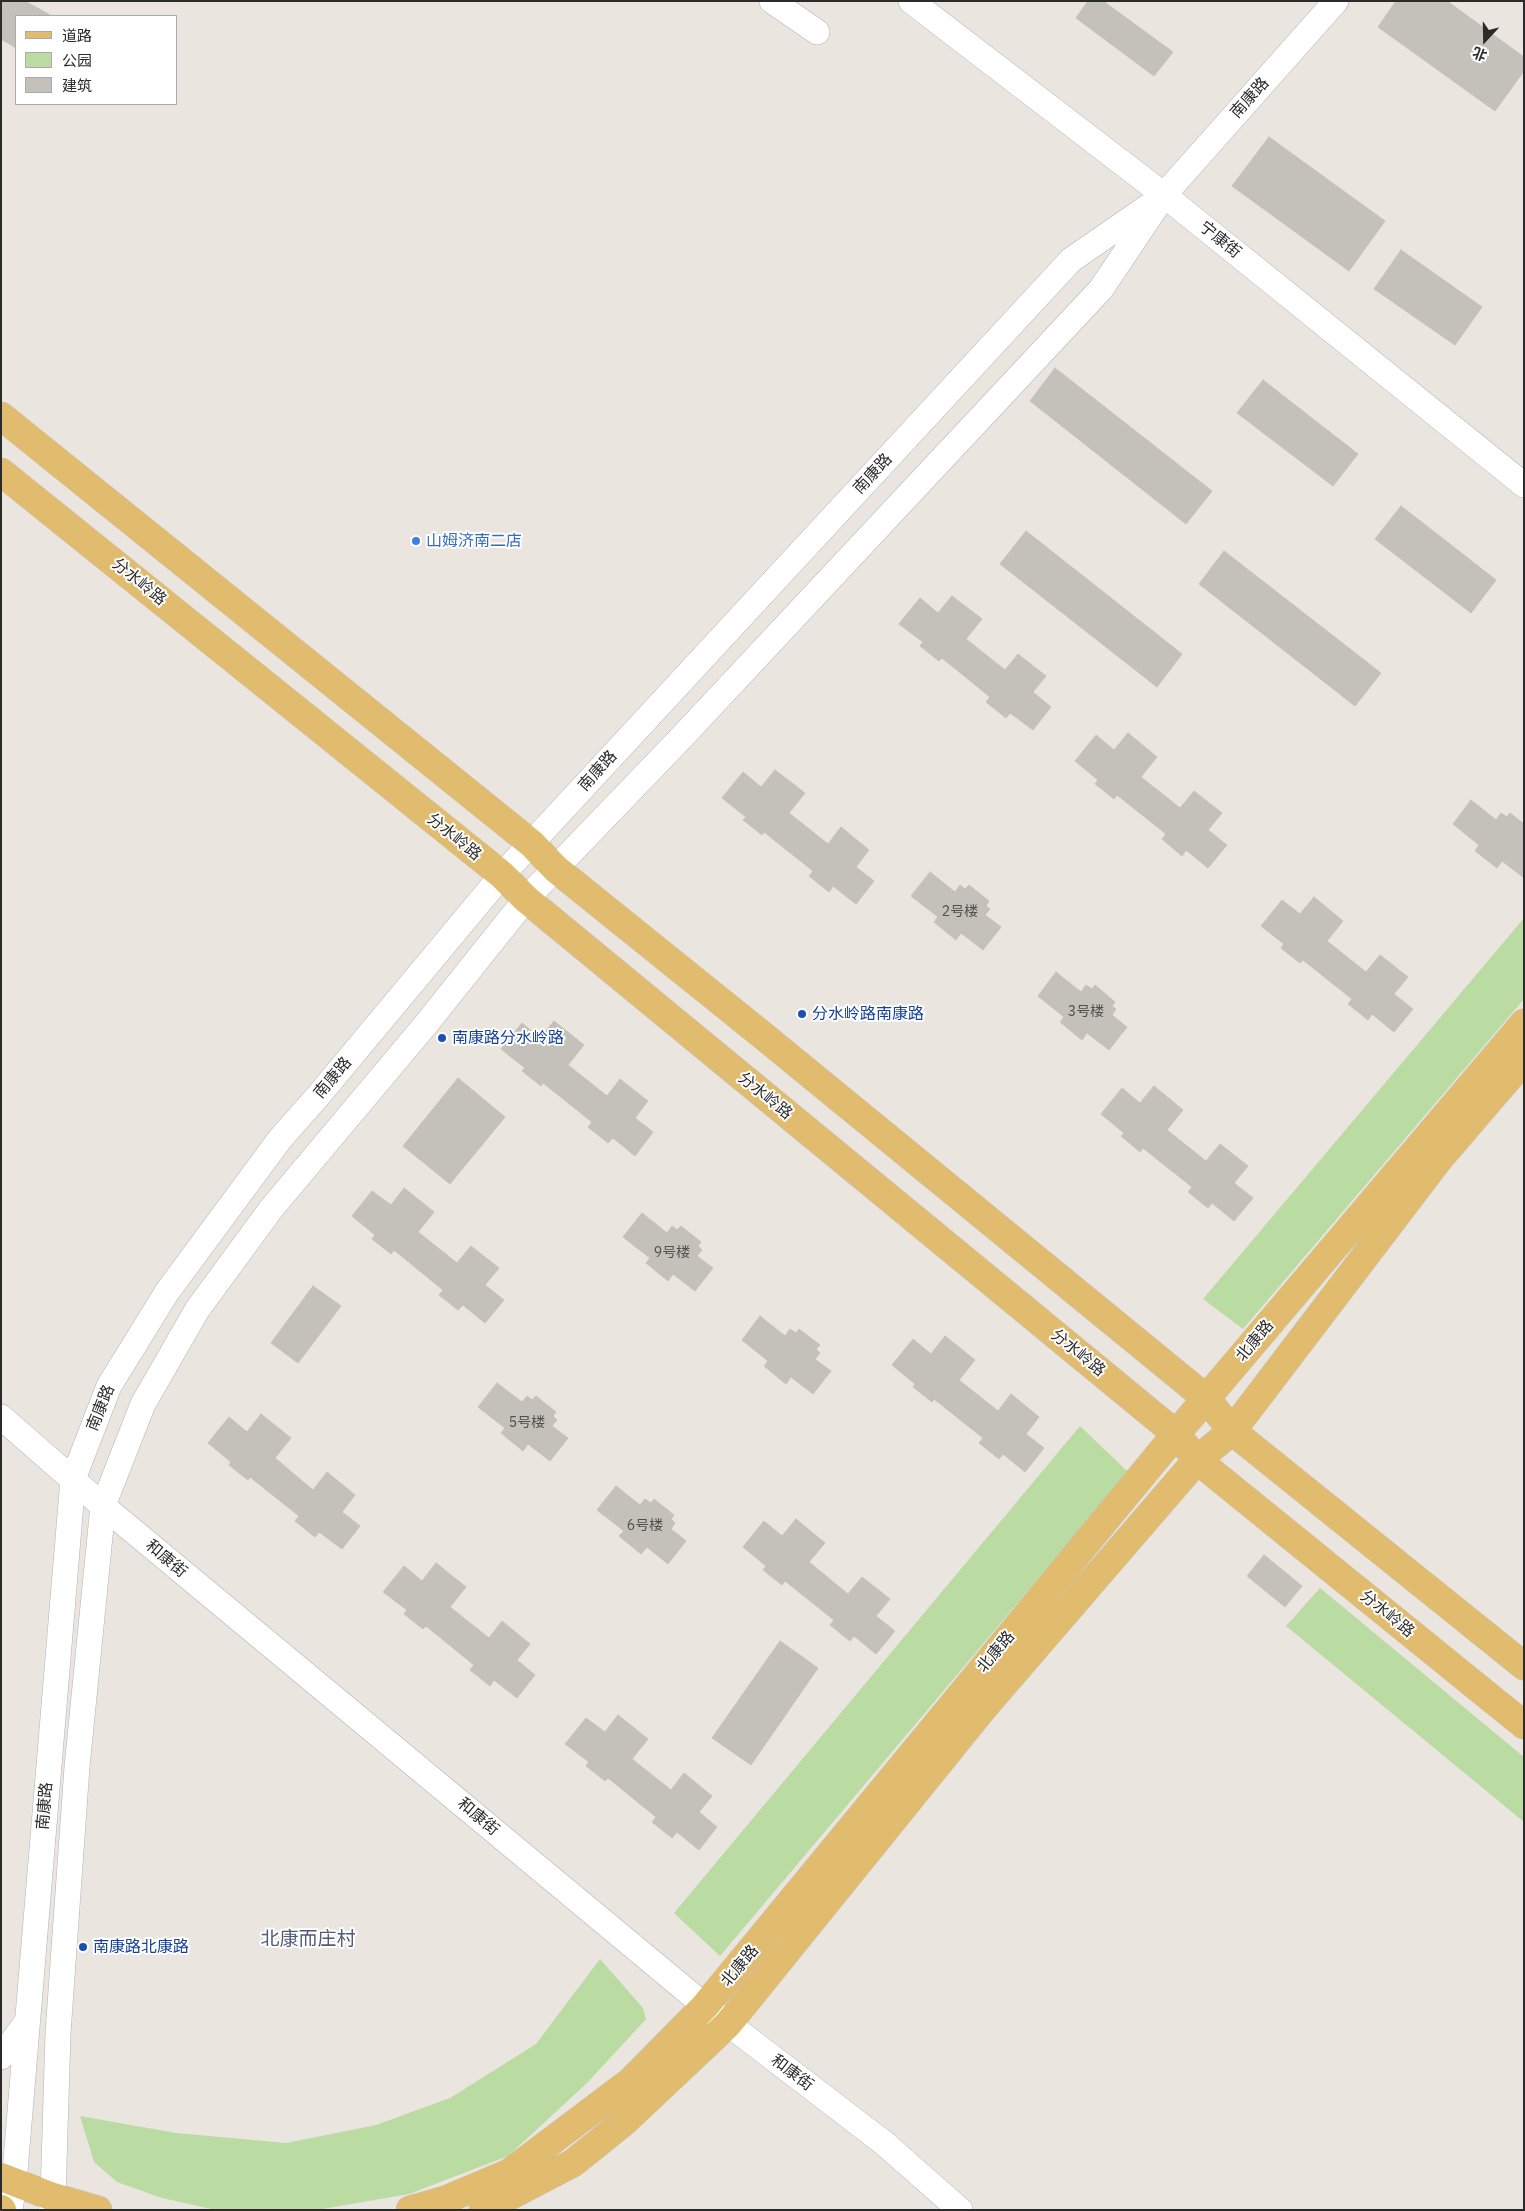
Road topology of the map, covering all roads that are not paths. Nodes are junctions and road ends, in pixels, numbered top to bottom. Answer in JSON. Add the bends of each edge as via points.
{"nodes":[{"id":1,"x":772,"y":1,"type":"edge"},
{"id":2,"x":911,"y":1,"type":"edge"},
{"id":3,"x":1336,"y":1,"type":"edge"},
{"id":4,"x":817,"y":32,"type":"dead end"},
{"id":5,"x":1164,"y":195,"type":"junction"},
{"id":6,"x":1,"y":416,"type":"edge"},
{"id":7,"x":1,"y":472,"type":"edge"},
{"id":8,"x":1524,"y":485,"type":"edge"},
{"id":9,"x":532,"y":844,"type":"junction"},
{"id":10,"x":556,"y":869,"type":"junction"},
{"id":11,"x":502,"y":875,"type":"junction"},
{"id":12,"x":526,"y":899,"type":"junction"},
{"id":13,"x":1524,"y":1023,"type":"edge"},
{"id":14,"x":1524,"y":1060,"type":"edge"},
{"id":15,"x":1207,"y":1399,"type":"junction"},
{"id":16,"x":1,"y":1417,"type":"edge"},
{"id":17,"x":1232,"y":1431,"type":"junction"},
{"id":18,"x":1176,"y":1434,"type":"junction"},
{"id":19,"x":1197,"y":1460,"type":"junction"},
{"id":20,"x":73,"y":1479,"type":"junction"},
{"id":21,"x":103,"y":1506,"type":"junction"},
{"id":22,"x":1524,"y":1666,"type":"edge"},
{"id":23,"x":1524,"y":1725,"type":"edge"},
{"id":24,"x":705,"y":2006,"type":"junction"},
{"id":25,"x":26,"y":2024,"type":"junction"},
{"id":26,"x":728,"y":2024,"type":"junction"},
{"id":27,"x":1,"y":2057,"type":"edge"},
{"id":28,"x":8,"y":2180,"type":"edge"},
{"id":29,"x":52,"y":2203,"type":"edge"},
{"id":30,"x":10,"y":2210,"type":"edge"},
{"id":31,"x":98,"y":2210,"type":"edge"},
{"id":32,"x":410,"y":2210,"type":"edge"},
{"id":33,"x":483,"y":2210,"type":"edge"},
{"id":34,"x":960,"y":2210,"type":"edge"}],
"edges":[{"from":1,"to":4,"type":"street"},
{"from":2,"to":5,"type":"street","name":"宁康街"},
{"from":3,"to":5,"type":"street","name":"南康路"},
{"from":5,"to":8,"type":"street","name":"宁康街"},
{"from":5,"to":9,"type":"street","name":"南康路","via":[[1071,260]]},
{"from":5,"to":10,"type":"street","name":"南康路","via":[[1101,289]]},
{"from":6,"to":9,"type":"main road"},
{"from":7,"to":11,"type":"main road","name":"分水岭路"},
{"from":9,"to":10,"type":"main road"},
{"from":9,"to":11,"type":"street","name":"南康路"},
{"from":10,"to":12,"type":"street","name":"南康路"},
{"from":10,"to":15,"type":"main road"},
{"from":11,"to":12,"type":"main road","name":"分水岭路"},
{"from":11,"to":20,"type":"street","name":"南康路","via":[[280,1139],[167,1292],[109,1386]]},
{"from":12,"to":18,"type":"main road","name":"分水岭路"},
{"from":12,"to":21,"type":"street","name":"南康路","via":[[271,1209],[197,1310],[143,1404]]},
{"from":13,"to":15,"type":"main road","name":"北康路"},
{"from":14,"to":17,"type":"main road","name":"北康路","via":[[1439,1159]]},
{"from":15,"to":17,"type":"main road"},
{"from":15,"to":18,"type":"main road","name":"北康路"},
{"from":16,"to":20,"type":"street","name":"和康街"},
{"from":17,"to":19,"type":"main road","name":"北康路"},
{"from":17,"to":22,"type":"main road"},
{"from":18,"to":19,"type":"main road","name":"分水岭路"},
{"from":18,"to":24,"type":"main road","name":"北康路"},
{"from":19,"to":23,"type":"main road","name":"分水岭路"},
{"from":19,"to":26,"type":"main road","name":"北康路","via":[[985,1706]]},
{"from":20,"to":21,"type":"street","name":"和康街"},
{"from":20,"to":25,"type":"street","name":"南康路"},
{"from":21,"to":24,"type":"street","name":"和康街"},
{"from":21,"to":29,"type":"street","name":"南康路","via":[[76,1767],[58,2033]]},
{"from":24,"to":26,"type":"street","name":"和康街"},
{"from":24,"to":32,"type":"main road","name":"北康路","via":[[631,2081],[509,2174],[445,2200]]},
{"from":25,"to":27,"type":"street"},
{"from":25,"to":28,"type":"street","name":"南康路"},
{"from":26,"to":33,"type":"main road","name":"北康路","via":[[624,2122],[573,2163]]},
{"from":26,"to":34,"type":"street","name":"和康街","via":[[884,2143]]},
{"from":28,"to":29,"type":"main road"},
{"from":28,"to":30,"type":"street","name":"南康路"},
{"from":29,"to":31,"type":"main road"}]}
